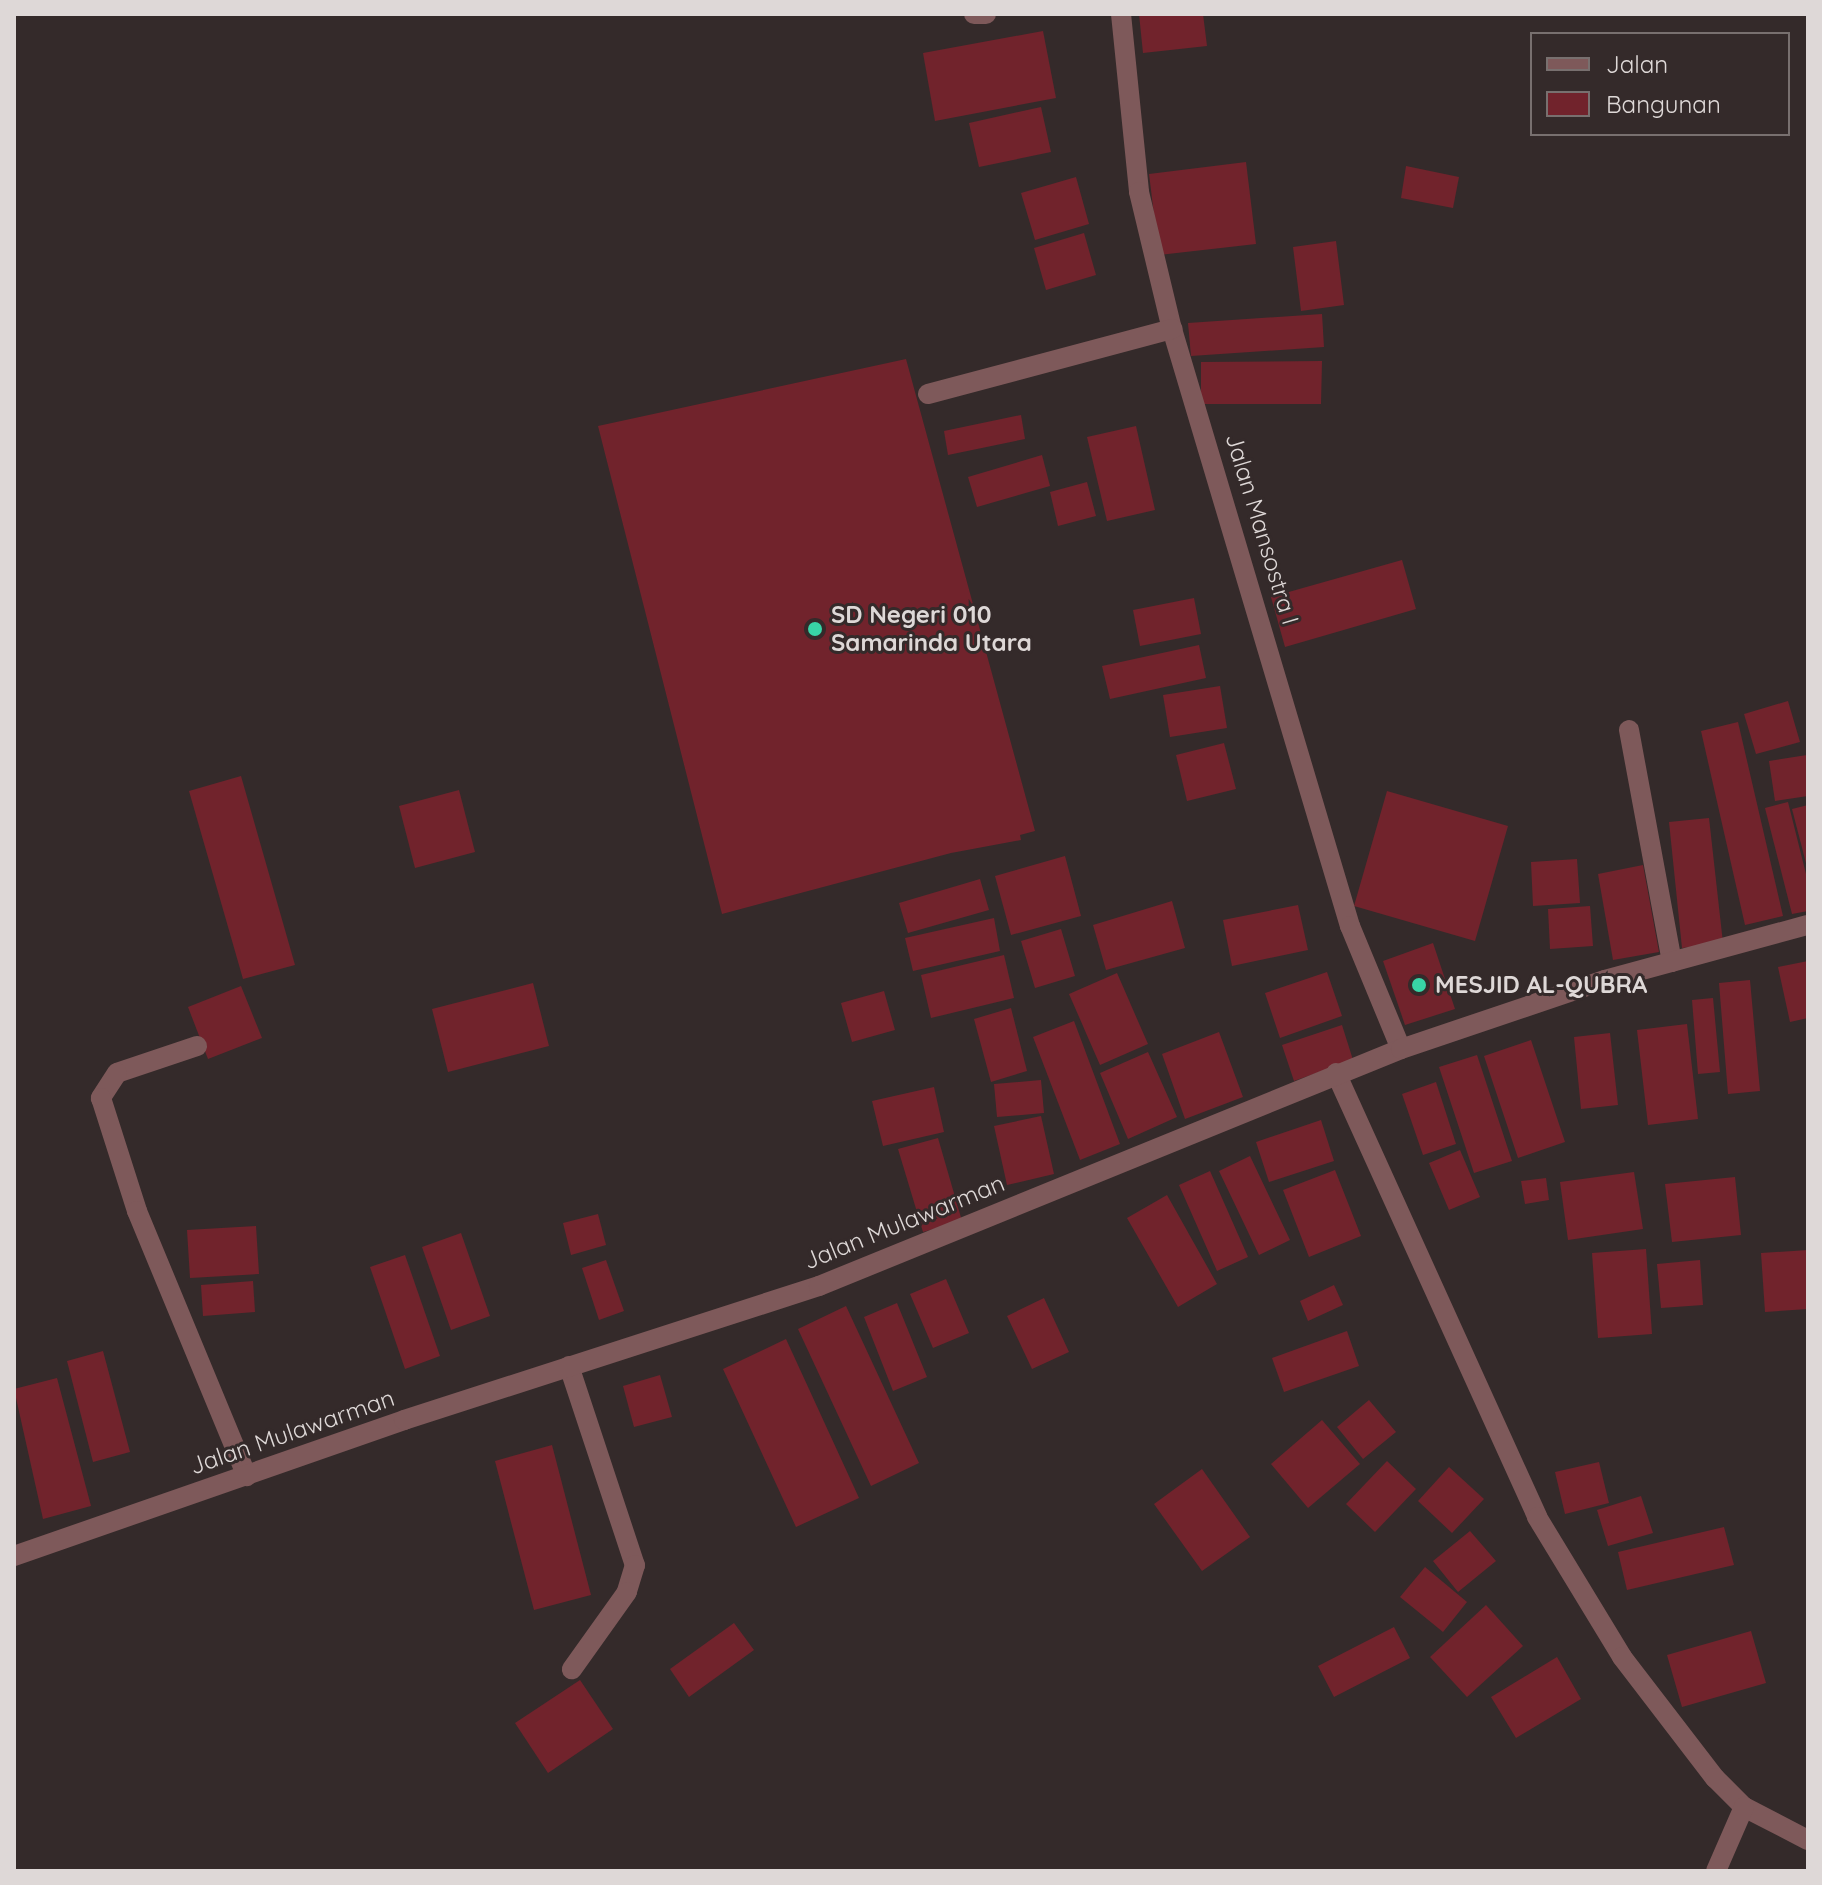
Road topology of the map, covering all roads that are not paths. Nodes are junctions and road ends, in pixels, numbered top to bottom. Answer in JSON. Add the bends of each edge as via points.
{"nodes":[{"id":1,"x":974,"y":14,"type":"edge"},
{"id":2,"x":986,"y":14,"type":"edge"},
{"id":3,"x":1121,"y":14,"type":"edge"},
{"id":4,"x":1172,"y":329,"type":"junction"},
{"id":5,"x":928,"y":394,"type":"dead end"},
{"id":6,"x":1629,"y":730,"type":"dead end"},
{"id":7,"x":1808,"y":925,"type":"edge"},
{"id":8,"x":1672,"y":962,"type":"junction"},
{"id":9,"x":197,"y":1046,"type":"dead end"},
{"id":10,"x":1401,"y":1049,"type":"junction"},
{"id":11,"x":1336,"y":1073,"type":"junction"},
{"id":12,"x":569,"y":1366,"type":"junction"},
{"id":13,"x":247,"y":1476,"type":"junction"},
{"id":14,"x":14,"y":1556,"type":"edge"},
{"id":15,"x":572,"y":1669,"type":"dead end"},
{"id":16,"x":1744,"y":1807,"type":"junction"},
{"id":17,"x":1808,"y":1840,"type":"edge"},
{"id":18,"x":1716,"y":1871,"type":"edge"}],
"edges":[{"from":1,"to":2,"type":"street"},
{"from":3,"to":4,"type":"street","name":"Jalan Mansostra I","via":[[1139,192]]},
{"from":4,"to":5,"type":"street"},
{"from":4,"to":10,"type":"street","name":"Jalan Mansostra I","via":[[1293,719],[1350,926]]},
{"from":6,"to":8,"type":"street"},
{"from":7,"to":8,"type":"street","name":"Jalan Mulawarman"},
{"from":8,"to":10,"type":"street","name":"Jalan Mulawarman"},
{"from":9,"to":13,"type":"street","via":[[117,1073],[101,1098],[137,1211]]},
{"from":10,"to":11,"type":"street","name":"Jalan Mulawarman"},
{"from":11,"to":12,"type":"street","name":"Jalan Mulawarman","via":[[819,1286]]},
{"from":11,"to":16,"type":"street","via":[[1537,1517],[1622,1657],[1715,1778]]},
{"from":12,"to":13,"type":"street","name":"Jalan Mulawarman"},
{"from":12,"to":15,"type":"street","via":[[635,1565],[627,1592]]},
{"from":13,"to":14,"type":"street","name":"Jalan Mulawarman"},
{"from":16,"to":17,"type":"street"},
{"from":16,"to":18,"type":"street"}]}
